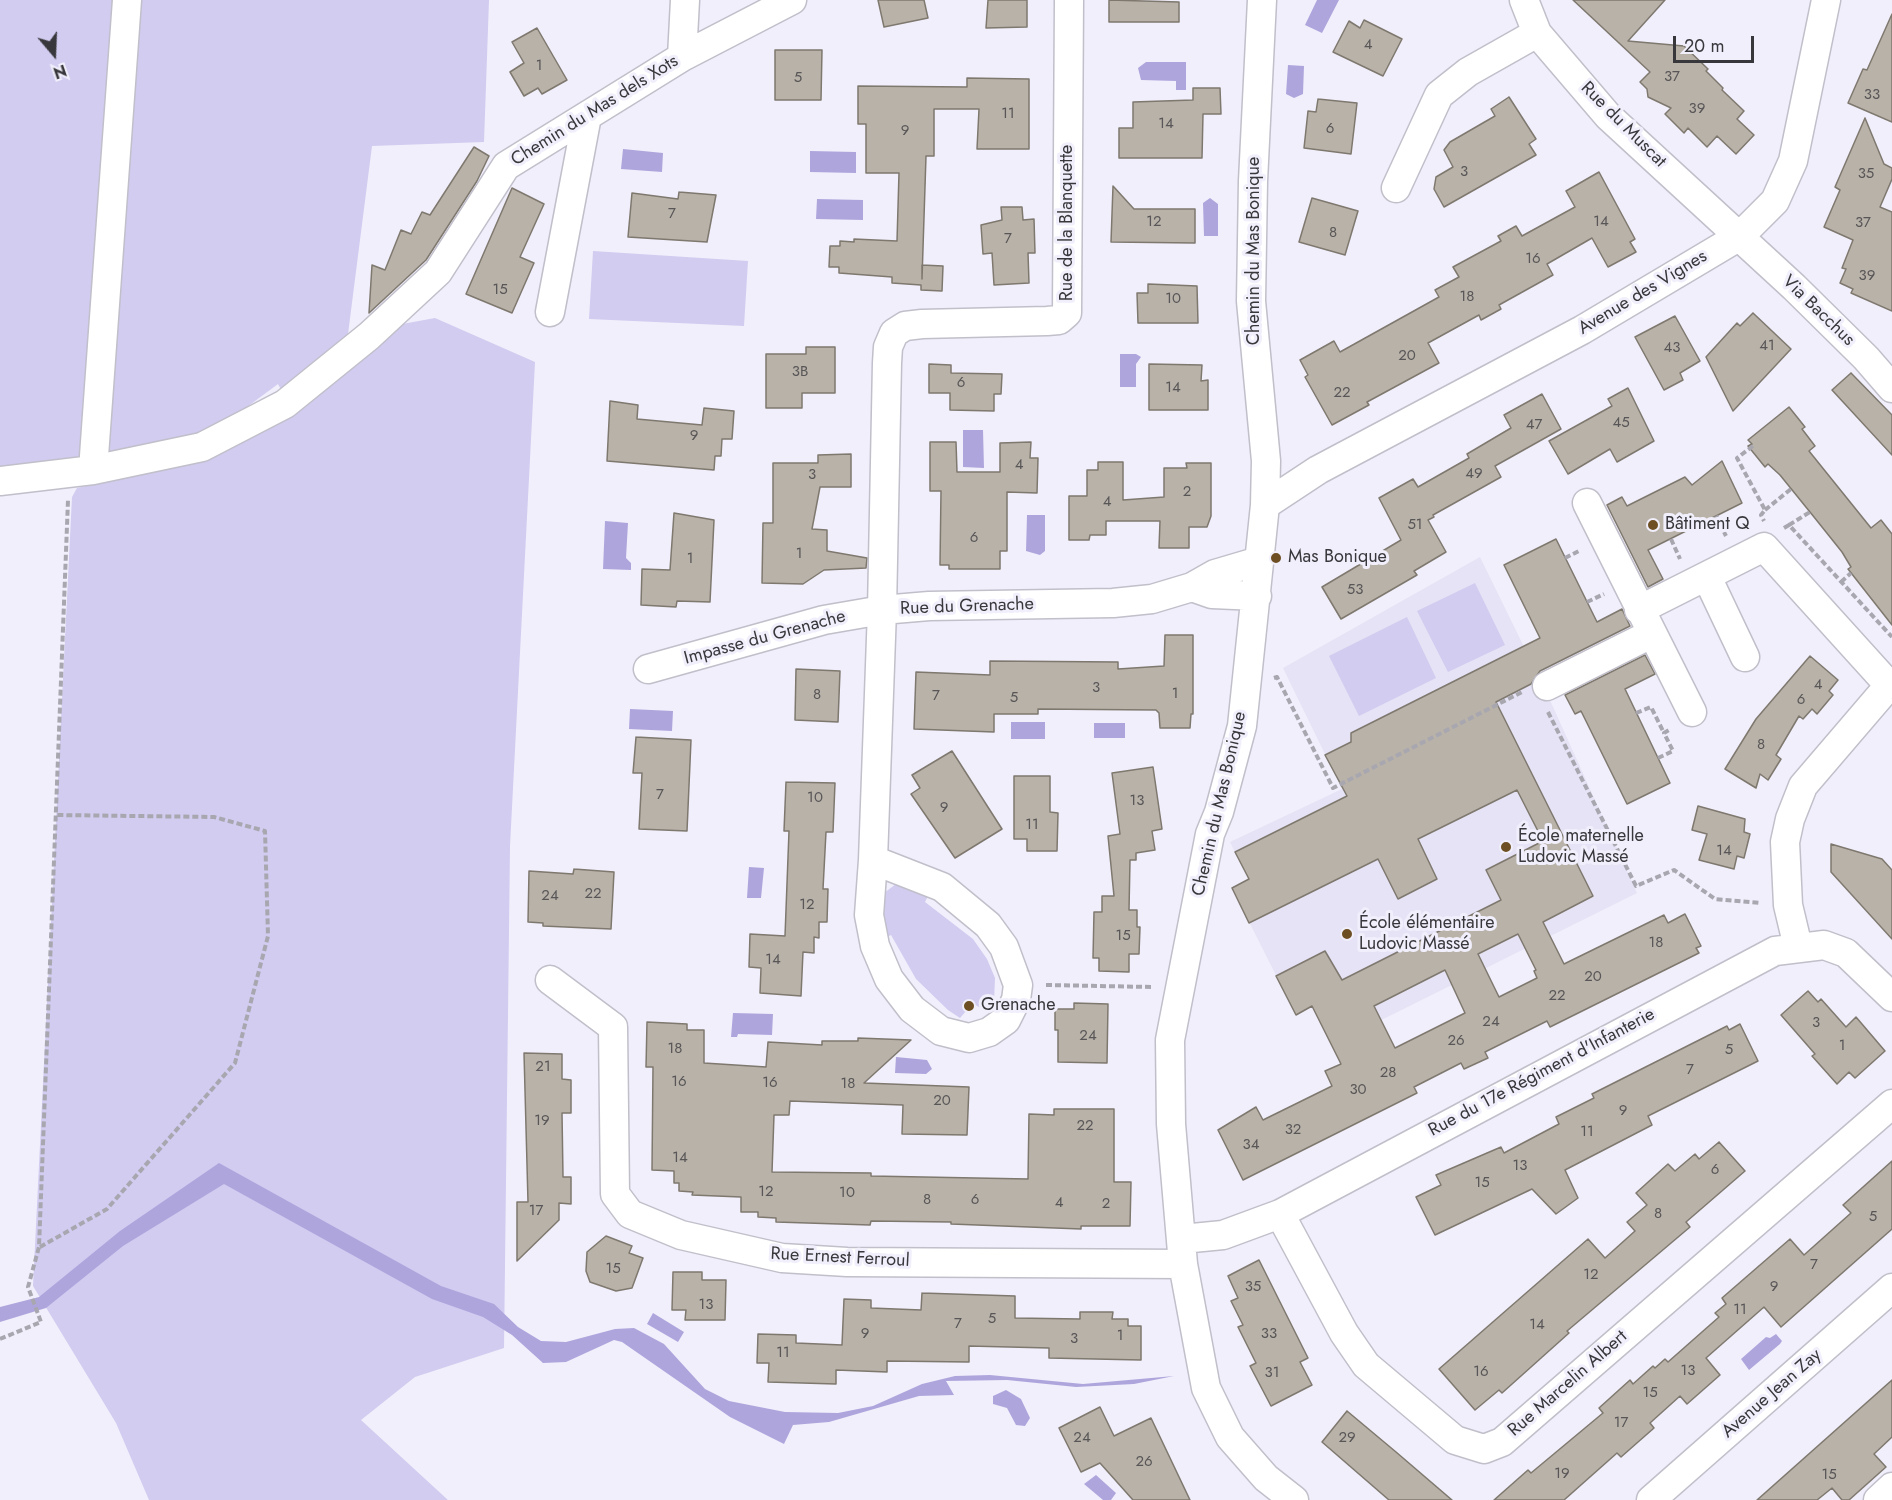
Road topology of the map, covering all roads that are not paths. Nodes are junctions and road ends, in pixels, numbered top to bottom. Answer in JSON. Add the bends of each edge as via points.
{"nodes":[{"id":1,"x":127,"y":0,"type":"edge"},
{"id":2,"x":685,"y":0,"type":"edge"},
{"id":3,"x":792,"y":0,"type":"edge"},
{"id":4,"x":1069,"y":0,"type":"edge"},
{"id":5,"x":1262,"y":0,"type":"edge"},
{"id":6,"x":1524,"y":0,"type":"edge"},
{"id":7,"x":1826,"y":0,"type":"edge"},
{"id":8,"x":1537,"y":33,"type":"junction"},
{"id":9,"x":682,"y":57,"type":"junction"},
{"id":10,"x":587,"y":116,"type":"junction"},
{"id":11,"x":1396,"y":188,"type":"dead end"},
{"id":12,"x":1740,"y":236,"type":"junction"},
{"id":13,"x":550,"y":312,"type":"dead end"},
{"id":14,"x":1892,"y":388,"type":"edge"},
{"id":15,"x":1266,"y":461,"type":"junction"},
{"id":16,"x":1318,"y":470,"type":"junction"},
{"id":17,"x":81,"y":471,"type":"junction"},
{"id":18,"x":0,"y":481,"type":"edge"},
{"id":19,"x":1587,"y":503,"type":"dead end"},
{"id":20,"x":1265,"y":504,"type":"junction"},
{"id":21,"x":1259,"y":561,"type":"junction"},
{"id":22,"x":1707,"y":577,"type":"junction"},
{"id":23,"x":1202,"y":591,"type":"junction"},
{"id":24,"x":1257,"y":596,"type":"junction"},
{"id":25,"x":882,"y":610,"type":"junction"},
{"id":26,"x":1645,"y":622,"type":"junction"},
{"id":27,"x":1254,"y":630,"type":"junction"},
{"id":28,"x":1745,"y":657,"type":"dead end"},
{"id":29,"x":648,"y":669,"type":"dead end"},
{"id":30,"x":1891,"y":683,"type":"edge"},
{"id":31,"x":1539,"y":694,"type":"road end"},
{"id":32,"x":1692,"y":712,"type":"road end"},
{"id":33,"x":873,"y":860,"type":"junction"},
{"id":34,"x":1798,"y":947,"type":"junction"},
{"id":35,"x":550,"y":980,"type":"dead end"},
{"id":36,"x":1892,"y":997,"type":"edge"},
{"id":37,"x":1892,"y":1104,"type":"edge"},
{"id":38,"x":1280,"y":1214,"type":"junction"},
{"id":39,"x":1183,"y":1252,"type":"junction"},
{"id":40,"x":1892,"y":1288,"type":"edge"},
{"id":41,"x":1892,"y":1487,"type":"edge"},
{"id":42,"x":1294,"y":1500,"type":"edge"},
{"id":43,"x":1652,"y":1500,"type":"edge"},
{"id":44,"x":1878,"y":1500,"type":"edge"}],
"edges":[{"from":1,"to":17,"type":"street"},
{"from":2,"to":9,"type":"street"},
{"from":3,"to":9,"type":"street","name":"Chemin du Mas dels Xots"},
{"from":4,"to":25,"type":"street","name":"Rue de la Blanquette","via":[[1067,313],[1059,320],[922,324],[905,326],[894,333],[887,363]]},
{"from":5,"to":15,"type":"street","name":"Chemin du Mas Bonique","via":[[1251,301]]},
{"from":6,"to":8,"type":"street","name":"Rue du Muscat"},
{"from":7,"to":12,"type":"street","name":"Avenue des Vignes","via":[[1793,161],[1775,201]]},
{"from":8,"to":11,"type":"street","via":[[1468,72],[1439,95]]},
{"from":8,"to":12,"type":"street","name":"Rue du Muscat","via":[[1608,116]]},
{"from":9,"to":10,"type":"street","name":"Chemin du Mas dels Xots"},
{"from":10,"to":13,"type":"street"},
{"from":10,"to":17,"type":"street","name":"Chemin du Mas dels Xots","via":[[506,166],[438,272],[369,336],[285,405],[202,447]]},
{"from":12,"to":14,"type":"street","name":"Via Bacchus"},
{"from":12,"to":16,"type":"street","name":"Avenue des Vignes","via":[[1582,330]]},
{"from":15,"to":16,"type":"street"},
{"from":15,"to":20,"type":"street","name":"Chemin du Mas Bonique"},
{"from":16,"to":20,"type":"street","name":"Avenue des Vignes"},
{"from":17,"to":18,"type":"street","name":"Chemin du Mas dels Xots"},
{"from":19,"to":26,"type":"street"},
{"from":20,"to":21,"type":"street","name":"Chemin du Mas Bonique"},
{"from":21,"to":23,"type":"street","name":"Rue du Grenache","via":[[1215,574]]},
{"from":21,"to":24,"type":"street","name":"Chemin du Mas Bonique"},
{"from":22,"to":26,"type":"street"},
{"from":22,"to":28,"type":"street"},
{"from":22,"to":30,"type":"street","via":[[1764,547]]},
{"from":23,"to":24,"type":"street","name":"Rue du Grenache"},
{"from":23,"to":25,"type":"street","name":"Rue du Grenache","via":[[1113,603]]},
{"from":23,"to":27,"type":"street"},
{"from":24,"to":27,"type":"street","name":"Chemin du Mas Bonique"},
{"from":25,"to":29,"type":"street","name":"Impasse du Grenache","via":[[824,620]]},
{"from":25,"to":33,"type":"street","name":"Rue du Grenache"},
{"from":26,"to":31,"type":"street"},
{"from":26,"to":32,"type":"street"},
{"from":27,"to":39,"type":"street","name":"Chemin du Mas Bonique","via":[[1242,726],[1210,834],[1170,1040],[1170,1104]]},
{"from":30,"to":34,"type":"street","via":[[1803,786],[1790,819],[1785,842],[1788,905]]},
{"from":33,"to":33,"type":"street","name":"Rue du Grenache","via":[[942,886],[988,925],[1004,947],[1018,985],[1006,1020],[989,1032],[969,1038],[941,1031],[912,1009],[889,979],[875,946],[869,915]]},
{"from":34,"to":36,"type":"street","name":"Rue du 17e Régiment d'Infanterie","via":[[1824,945],[1846,953]]},
{"from":34,"to":38,"type":"street","name":"Rue du 17e Régiment d'Infanterie","via":[[1774,951],[1726,975]]},
{"from":35,"to":39,"type":"street","name":"Rue Ernest Ferroul","via":[[613,1026],[615,1194],[630,1214],[681,1235],[782,1258],[847,1262]]},
{"from":37,"to":38,"type":"street","name":"Rue Marcelin Albert","via":[[1502,1442],[1484,1449],[1455,1440],[1366,1365],[1344,1333]]},
{"from":38,"to":39,"type":"street","name":"Rue du 17e Régiment d'Infanterie"},
{"from":39,"to":42,"type":"street","name":"Chemin du Mas Bonique","via":[[1206,1388],[1230,1437],[1266,1478]]},
{"from":40,"to":43,"type":"street","name":"Avenue Jean Zay"},
{"from":41,"to":44,"type":"street"}]}
